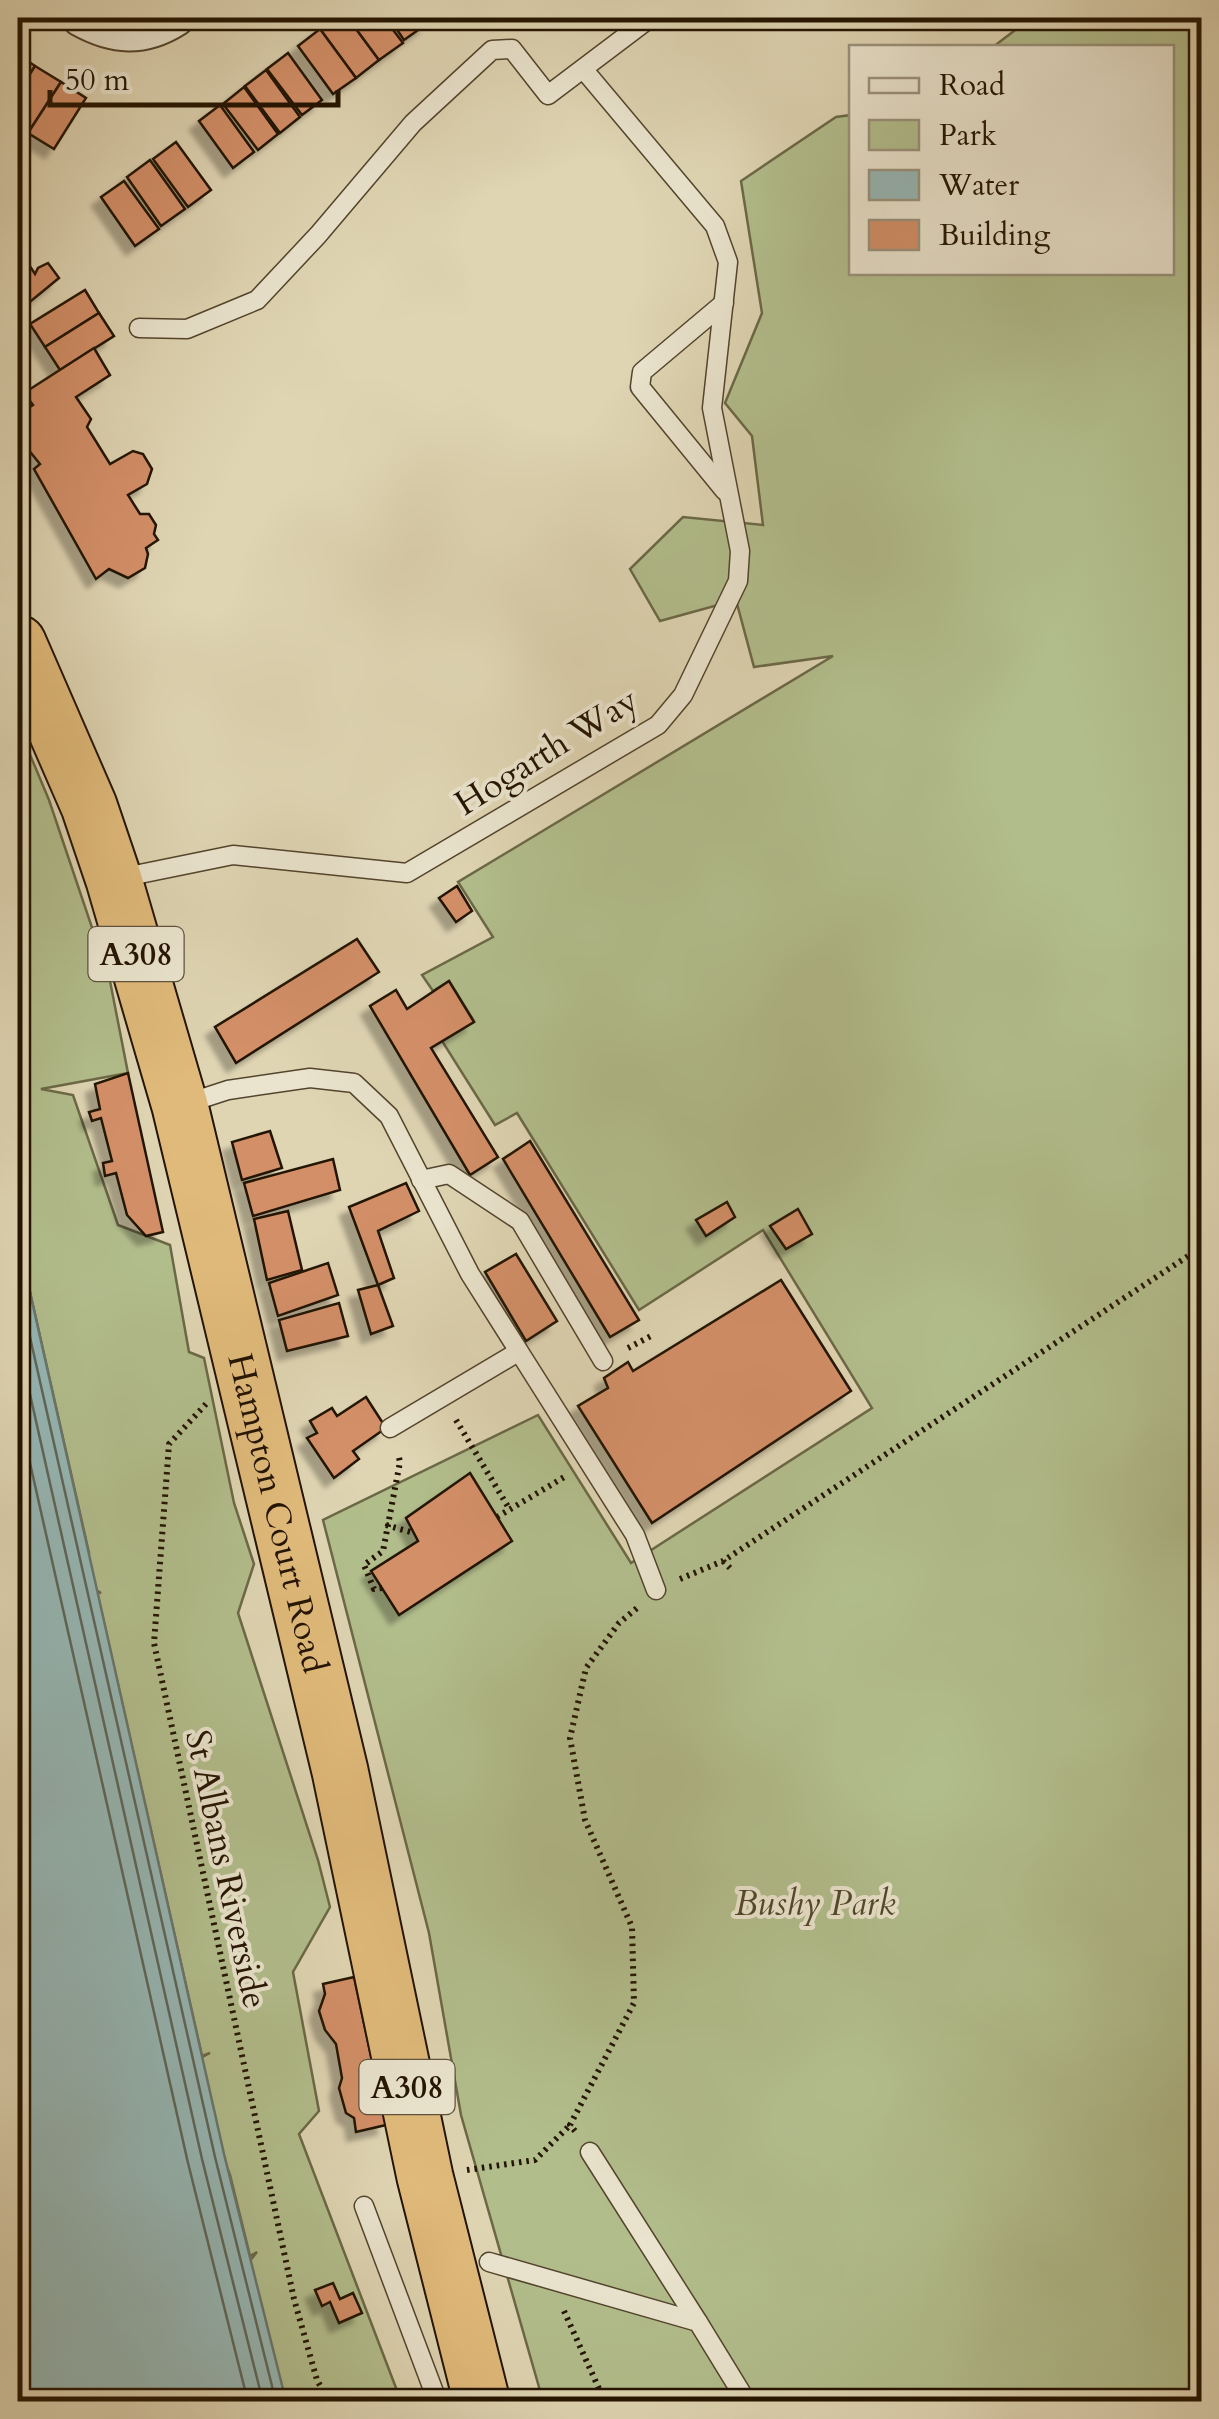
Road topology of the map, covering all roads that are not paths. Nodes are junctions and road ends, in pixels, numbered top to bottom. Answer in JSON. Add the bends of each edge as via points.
{"nodes":[{"id":1,"x":80,"y":18,"type":"edge"},
{"id":2,"x":176,"y":18,"type":"edge"},
{"id":3,"x":650,"y":18,"type":"edge"},
{"id":4,"x":584,"y":70,"type":"junction"},
{"id":5,"x":724,"y":303,"type":"junction"},
{"id":6,"x":139,"y":328,"type":"dead end"},
{"id":7,"x":726,"y":492,"type":"junction"},
{"id":8,"x":18,"y":643,"type":"edge"},
{"id":9,"x":114,"y":880,"type":"junction"},
{"id":10,"x":180,"y":1106,"type":"junction"},
{"id":11,"x":421,"y":1180,"type":"junction"},
{"id":12,"x":518,"y":1352,"type":"junction"},
{"id":13,"x":604,"y":1361,"type":"dead end"},
{"id":14,"x":390,"y":1428,"type":"road end"},
{"id":15,"x":656,"y":1590,"type":"road end"},
{"id":16,"x":590,"y":2152,"type":"road end"},
{"id":17,"x":364,"y":2206,"type":"dead end"},
{"id":18,"x":490,"y":2262,"type":"dead end"},
{"id":19,"x":698,"y":2322,"type":"junction"},
{"id":20,"x":442,"y":2402,"type":"edge"},
{"id":21,"x":482,"y":2402,"type":"edge"},
{"id":22,"x":747,"y":2402,"type":"edge"}],
"edges":[{"from":1,"to":2,"type":"street","via":[[133,36]]},
{"from":3,"to":4,"type":"lane"},
{"from":4,"to":5,"type":"lane","name":"Hogarth Way","via":[[715,226],[728,262]]},
{"from":4,"to":6,"type":"lane","via":[[548,95],[512,49],[492,50],[413,123],[257,300],[187,328]]},
{"from":5,"to":7,"type":"lane","name":"Hogarth Way","via":[[712,408]]},
{"from":5,"to":7,"type":"lane","via":[[642,372],[640,387]]},
{"from":7,"to":9,"type":"lane","name":"Hogarth Way","via":[[740,551],[738,581],[683,694],[658,725],[407,873],[233,855]]},
{"from":8,"to":9,"type":"highway","name":"Hampton Court Road","number":"A308"},
{"from":9,"to":10,"type":"highway","name":"Hampton Court Road","number":"A308"},
{"from":10,"to":11,"type":"lane","via":[[228,1090],[310,1078],[354,1083],[389,1116]]},
{"from":10,"to":21,"type":"highway","name":"Hampton Court Road","number":"A308"},
{"from":11,"to":12,"type":"lane"},
{"from":11,"to":13,"type":"lane","via":[[450,1174],[520,1221]]},
{"from":12,"to":14,"type":"lane"},
{"from":12,"to":15,"type":"lane","via":[[635,1535]]},
{"from":16,"to":19,"type":"lane"},
{"from":17,"to":20,"type":"lane"},
{"from":18,"to":19,"type":"lane"},
{"from":19,"to":22,"type":"lane"}]}
